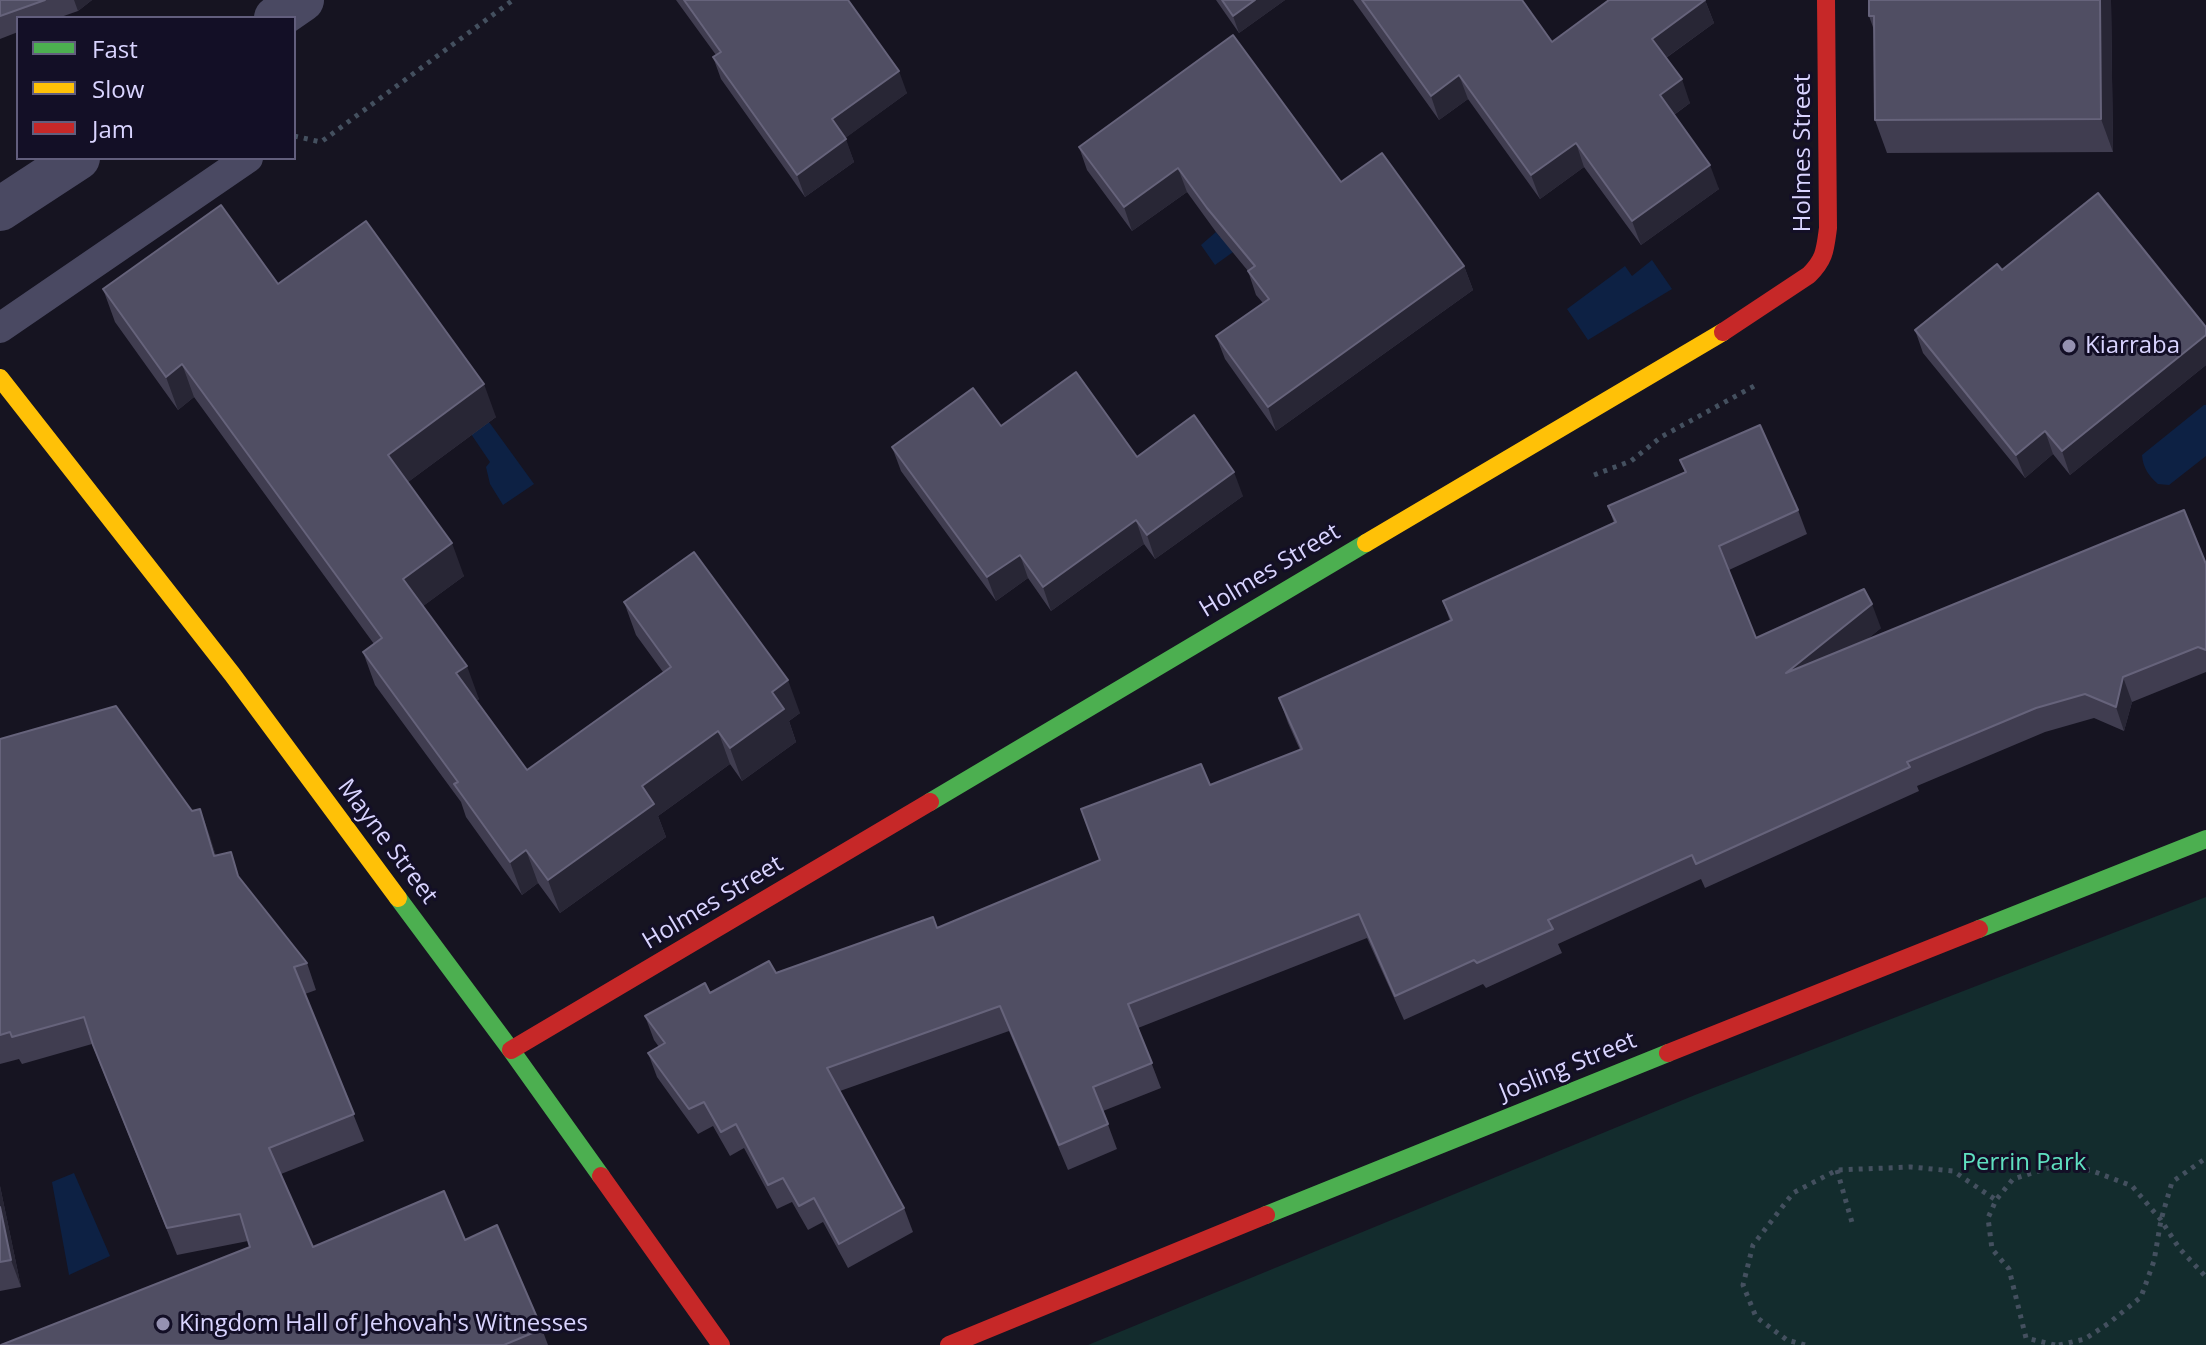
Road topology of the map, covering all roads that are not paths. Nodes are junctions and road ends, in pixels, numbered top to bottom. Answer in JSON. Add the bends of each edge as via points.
{"nodes":[{"id":1,"x":302,"y":0,"type":"edge"},
{"id":2,"x":1826,"y":0,"type":"edge"},
{"id":3,"x":279,"y":16,"type":"edge"},
{"id":4,"x":75,"y":160,"type":"edge"},
{"id":5,"x":245,"y":160,"type":"edge"},
{"id":6,"x":0,"y":209,"type":"edge"},
{"id":7,"x":0,"y":328,"type":"edge"},
{"id":8,"x":0,"y":378,"type":"edge"},
{"id":9,"x":2206,"y":839,"type":"edge"},
{"id":10,"x":511,"y":1050,"type":"junction"},
{"id":11,"x":721,"y":1345,"type":"edge"},
{"id":12,"x":949,"y":1345,"type":"edge"}],
"edges":[{"from":1,"to":3,"type":"street"},
{"from":2,"to":10,"type":"street","name":"Holmes Street","via":[[1828,228],[1825,254],[1809,275],[1718,335]]},
{"from":4,"to":6,"type":"street"},
{"from":5,"to":7,"type":"lane"},
{"from":8,"to":10,"type":"street","name":"Mayne Street","via":[[232,674]]},
{"from":9,"to":12,"type":"street","name":"Josling Street"},
{"from":10,"to":11,"type":"street","name":"Mayne Street"}]}
